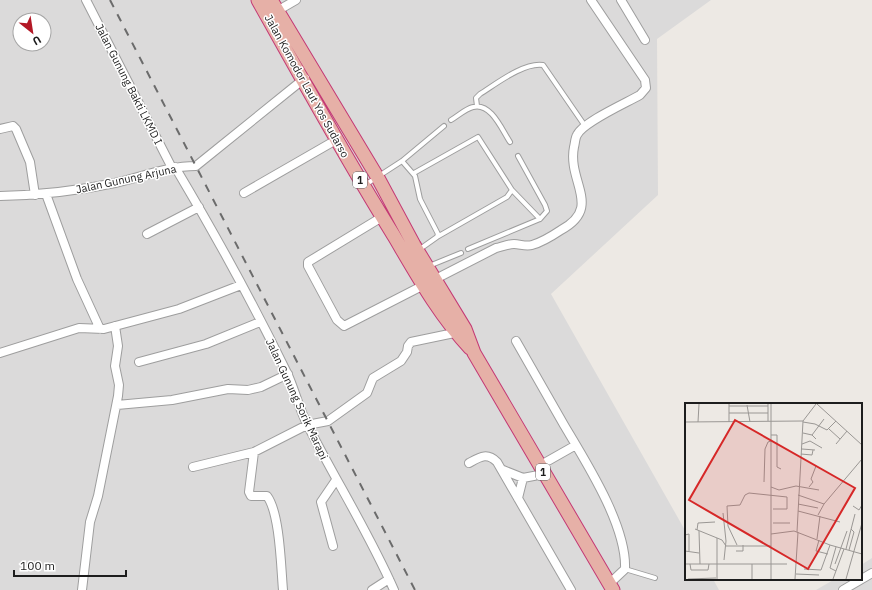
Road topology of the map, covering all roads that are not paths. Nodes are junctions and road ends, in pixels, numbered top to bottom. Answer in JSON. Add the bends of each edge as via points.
{"nodes":[{"id":1,"x":86,"y":0,"type":"edge"},
{"id":2,"x":258,"y":0,"type":"edge"},
{"id":3,"x":296,"y":0,"type":"edge"},
{"id":4,"x":591,"y":0,"type":"edge"},
{"id":5,"x":621,"y":0,"type":"edge"},
{"id":6,"x":274,"y":5,"type":"edge"},
{"id":7,"x":645,"y":40,"type":"dead end"},
{"id":8,"x":315,"y":73,"type":"junction"},
{"id":9,"x":303,"y":80,"type":"junction"},
{"id":10,"x":477,"y":106,"type":"junction"},
{"id":11,"x":451,"y":120,"type":"dead end"},
{"id":12,"x":444,"y":126,"type":"dead end"},
{"id":13,"x":585,"y":126,"type":"junction"},
{"id":14,"x":0,"y":129,"type":"edge"},
{"id":15,"x":336,"y":140,"type":"junction"},
{"id":16,"x":510,"y":142,"type":"dead end"},
{"id":17,"x":518,"y":156,"type":"dead end"},
{"id":18,"x":402,"y":161,"type":"junction"},
{"id":19,"x":174,"y":167,"type":"junction"},
{"id":20,"x":414,"y":173,"type":"junction"},
{"id":21,"x":378,"y":178,"type":"junction"},
{"id":22,"x":363,"y":186,"type":"junction"},
{"id":23,"x":512,"y":190,"type":"junction"},
{"id":24,"x":244,"y":193,"type":"dead end"},
{"id":25,"x":46,"y":194,"type":"junction"},
{"id":26,"x":35,"y":195,"type":"junction"},
{"id":27,"x":0,"y":196,"type":"edge"},
{"id":28,"x":199,"y":207,"type":"junction"},
{"id":29,"x":382,"y":217,"type":"junction"},
{"id":30,"x":540,"y":219,"type":"junction"},
{"id":31,"x":147,"y":234,"type":"dead end"},
{"id":32,"x":437,"y":238,"type":"junction"},
{"id":33,"x":468,"y":249,"type":"dead end"},
{"id":34,"x":418,"y":250,"type":"junction"},
{"id":35,"x":462,"y":252,"type":"dead end"},
{"id":36,"x":422,"y":270,"type":"junction"},
{"id":37,"x":429,"y":282,"type":"junction"},
{"id":38,"x":241,"y":285,"type":"junction"},
{"id":39,"x":260,"y":322,"type":"junction"},
{"id":40,"x":115,"y":326,"type":"junction"},
{"id":41,"x":100,"y":329,"type":"junction"},
{"id":42,"x":461,"y":331,"type":"junction"},
{"id":43,"x":516,"y":341,"type":"dead end"},
{"id":44,"x":0,"y":353,"type":"edge"},
{"id":45,"x":139,"y":362,"type":"dead end"},
{"id":46,"x":288,"y":374,"type":"junction"},
{"id":47,"x":117,"y":404,"type":"junction"},
{"id":48,"x":307,"y":425,"type":"junction"},
{"id":49,"x":576,"y":445,"type":"junction"},
{"id":50,"x":254,"y":452,"type":"junction"},
{"id":51,"x":469,"y":464,"type":"dead end"},
{"id":52,"x":193,"y":467,"type":"dead end"},
{"id":53,"x":503,"y":470,"type":"junction"},
{"id":54,"x":541,"y":470,"type":"junction"},
{"id":55,"x":523,"y":478,"type":"junction"},
{"id":56,"x":336,"y":480,"type":"junction"},
{"id":57,"x":518,"y":498,"type":"junction"},
{"id":58,"x":333,"y":546,"type":"dead end"},
{"id":59,"x":624,"y":569,"type":"junction"},
{"id":60,"x":872,"y":573,"type":"edge"},
{"id":61,"x":655,"y":578,"type":"dead end"},
{"id":62,"x":390,"y":579,"type":"junction"},
{"id":63,"x":862,"y":579,"type":"edge"},
{"id":64,"x":860,"y":580,"type":"edge"},
{"id":65,"x":611,"y":587,"type":"edge"},
{"id":66,"x":82,"y":590,"type":"edge"},
{"id":67,"x":283,"y":590,"type":"edge"},
{"id":68,"x":372,"y":590,"type":"edge"},
{"id":69,"x":394,"y":590,"type":"edge"},
{"id":70,"x":571,"y":590,"type":"edge"},
{"id":71,"x":843,"y":590,"type":"edge"}],
"edges":[{"from":1,"to":19,"type":"street","name":"Jalan Gunung Bakti LKMD I"},
{"from":2,"to":9,"type":"highway","name":"Jalan Komodor Laut Yos Sudarso","number":"1"},
{"from":3,"to":6,"type":"street"},
{"from":4,"to":13,"type":"street","via":[[644,80],[646,88],[640,95]]},
{"from":5,"to":7,"type":"street"},
{"from":6,"to":8,"type":"highway","name":"Jalan Komodor Laut Yos Sudarso","number":"1"},
{"from":8,"to":9,"type":"street","name":"Jalan Gunung Arjuna"},
{"from":8,"to":21,"type":"highway","name":"Jalan Komodor Laut Yos Sudarso","number":"1"},
{"from":9,"to":15,"type":"highway","name":"Jalan Komodor Laut Yos Sudarso","number":"1"},
{"from":9,"to":19,"type":"street","name":"Jalan Gunung Arjuna","via":[[196,166]]},
{"from":10,"to":11,"type":"lane"},
{"from":10,"to":13,"type":"lane","via":[[476,98],[480,94],[524,68],[538,64],[543,65]]},
{"from":10,"to":16,"type":"lane","via":[[494,116]]},
{"from":12,"to":18,"type":"lane"},
{"from":13,"to":37,"type":"street","via":[[576,135],[573,154],[574,173],[583,207],[577,218],[566,228],[542,242],[529,246],[514,244],[496,248]]},
{"from":14,"to":26,"type":"street","via":[[13,126],[16,129],[30,162]]},
{"from":15,"to":22,"type":"highway","name":"Jalan Komodor Laut Yos Sudarso","number":"1"},
{"from":15,"to":24,"type":"street"},
{"from":17,"to":30,"type":"lane","via":[[546,208]]},
{"from":18,"to":20,"type":"lane"},
{"from":18,"to":21,"type":"lane"},
{"from":19,"to":25,"type":"street","name":"Jalan Gunung Arjuna","via":[[114,183]]},
{"from":19,"to":28,"type":"street","name":"Jalan Gunung Sorik Marapi"},
{"from":20,"to":23,"type":"lane","via":[[478,137]]},
{"from":20,"to":32,"type":"lane","via":[[420,199],[438,234]]},
{"from":21,"to":22,"type":"lane"},
{"from":21,"to":34,"type":"highway","name":"Jalan Komodor Laut Yos Sudarso","number":"1"},
{"from":22,"to":29,"type":"highway","name":"Jalan Komodor Laut Yos Sudarso","number":"1"},
{"from":23,"to":30,"type":"lane"},
{"from":23,"to":32,"type":"lane","via":[[506,197]]},
{"from":25,"to":26,"type":"street","name":"Jalan Gunung Arjuna"},
{"from":25,"to":41,"type":"street","via":[[77,279]]},
{"from":26,"to":27,"type":"street","name":"Jalan Gunung Arjuna"},
{"from":28,"to":31,"type":"street"},
{"from":28,"to":38,"type":"street","name":"Jalan Gunung Sorik Marapi"},
{"from":29,"to":36,"type":"highway","name":"Jalan Komodor Laut Yos Sudarso","number":"1"},
{"from":29,"to":37,"type":"street","via":[[308,262],[337,320],[341,325],[347,326]]},
{"from":30,"to":33,"type":"lane"},
{"from":32,"to":34,"type":"lane"},
{"from":34,"to":36,"type":"highway","name":"Jalan Komodor Laut Yos Sudarso","number":"1"},
{"from":35,"to":36,"type":"lane"},
{"from":36,"to":37,"type":"highway","name":"Jalan Komodor Laut Yos Sudarso","number":"1"},
{"from":37,"to":42,"type":"highway","name":"Jalan Komodor Laut Yos Sudarso","number":"1"},
{"from":38,"to":39,"type":"street","name":"Jalan Gunung Sorik Marapi"},
{"from":38,"to":40,"type":"street","via":[[200,302]]},
{"from":39,"to":45,"type":"street","via":[[206,344]]},
{"from":39,"to":46,"type":"street","name":"Jalan Gunung Sorik Marapi"},
{"from":40,"to":41,"type":"street"},
{"from":40,"to":47,"type":"street","via":[[118,346],[114,366],[119,385]]},
{"from":41,"to":44,"type":"street","via":[[79,328]]},
{"from":42,"to":48,"type":"street","via":[[411,342],[405,357],[373,378],[363,397],[352,402],[328,421]]},
{"from":42,"to":54,"type":"highway","name":"Jalan Komodor Laut Yos Sudarso","number":"1"},
{"from":43,"to":49,"type":"street"},
{"from":46,"to":47,"type":"street","via":[[248,390],[228,389],[172,400]]},
{"from":46,"to":48,"type":"street","name":"Jalan Gunung Sorik Marapi"},
{"from":47,"to":66,"type":"street","via":[[90,522]]},
{"from":48,"to":50,"type":"street"},
{"from":48,"to":56,"type":"street","name":"Jalan Gunung Sorik Marapi"},
{"from":49,"to":54,"type":"street"},
{"from":49,"to":59,"type":"street","via":[[596,480],[616,525],[625,558]]},
{"from":50,"to":52,"type":"street"},
{"from":50,"to":67,"type":"street","via":[[249,492],[251,496],[267,496],[270,502],[277,526]]},
{"from":51,"to":53,"type":"street","via":[[486,455],[492,456]]},
{"from":53,"to":55,"type":"street"},
{"from":53,"to":57,"type":"street"},
{"from":54,"to":55,"type":"street"},
{"from":54,"to":65,"type":"highway","name":"Jalan Komodor Laut Yos Sudarso","number":"1"},
{"from":55,"to":57,"type":"street"},
{"from":56,"to":58,"type":"street","via":[[321,502]]},
{"from":56,"to":62,"type":"street","name":"Jalan Gunung Sorik Marapi","via":[[352,505]]},
{"from":57,"to":70,"type":"street"},
{"from":59,"to":61,"type":"lane"},
{"from":59,"to":65,"type":"street"},
{"from":60,"to":63,"type":"street"},
{"from":62,"to":68,"type":"street"},
{"from":62,"to":69,"type":"street","name":"Jalan Gunung Sorik Marapi"},
{"from":64,"to":71,"type":"street"}]}
